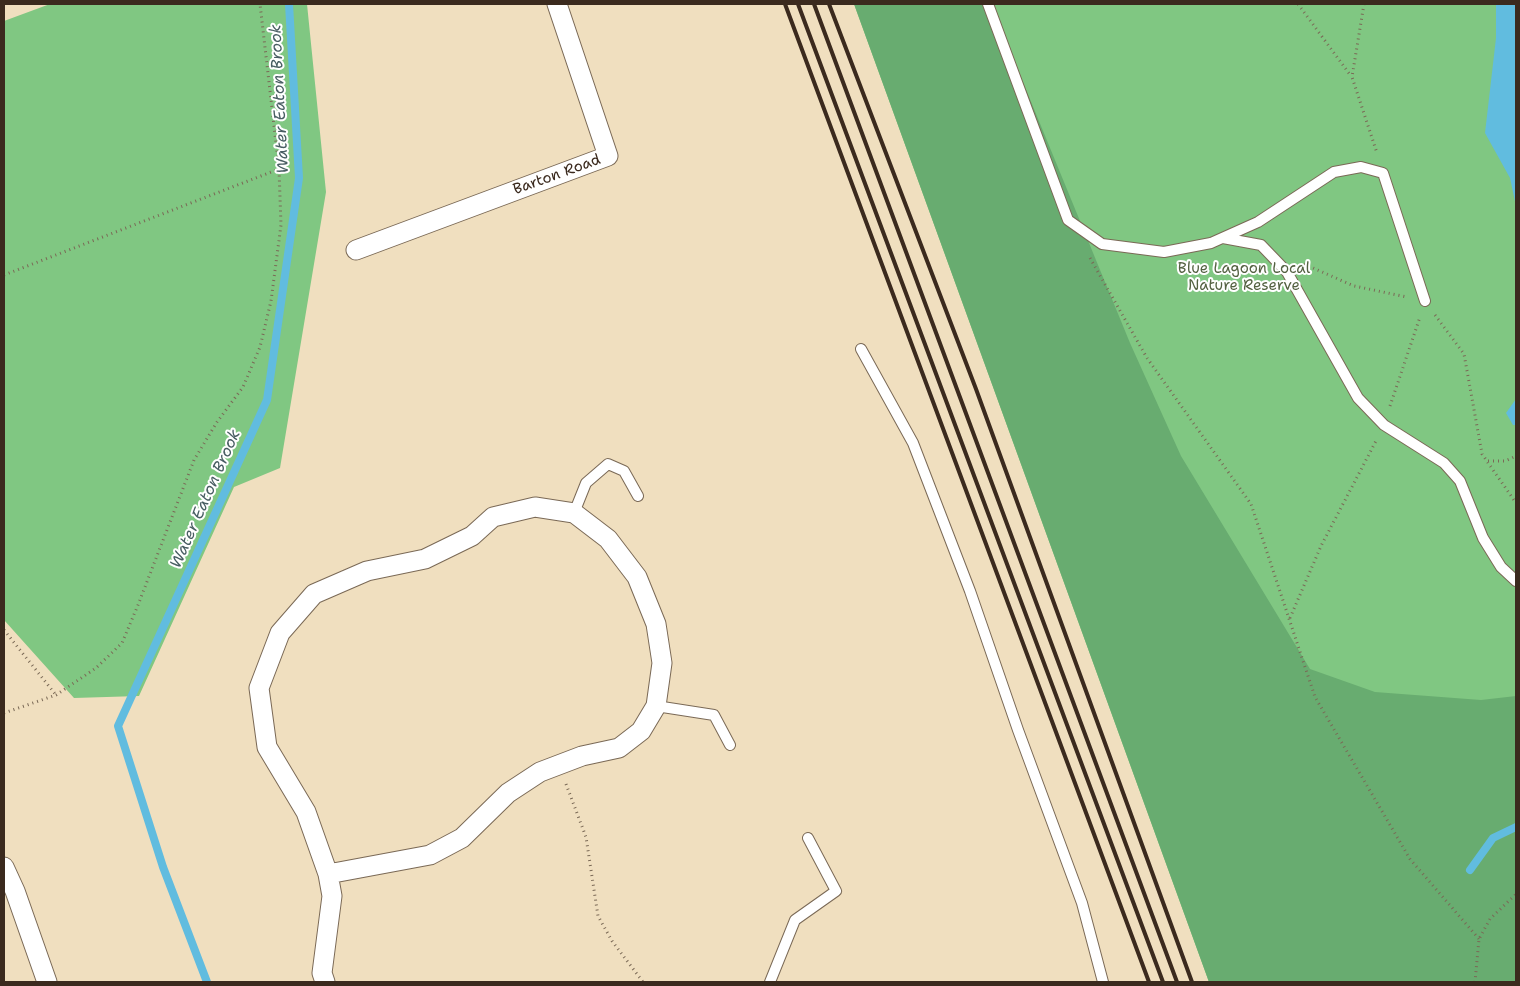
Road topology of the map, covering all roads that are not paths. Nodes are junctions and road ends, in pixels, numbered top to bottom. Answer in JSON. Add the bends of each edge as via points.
{"nodes":[{"id":1,"x":557,"y":4,"type":"edge"},
{"id":2,"x":988,"y":4,"type":"edge"},
{"id":3,"x":1223,"y":238,"type":"junction"},
{"id":4,"x":356,"y":250,"type":"dead end"},
{"id":5,"x":1425,"y":301,"type":"road end"},
{"id":6,"x":861,"y":349,"type":"dead end"},
{"id":7,"x":638,"y":496,"type":"dead end"},
{"id":8,"x":574,"y":513,"type":"junction"},
{"id":9,"x":1516,"y":581,"type":"edge"},
{"id":10,"x":656,"y":706,"type":"junction"},
{"id":11,"x":730,"y":745,"type":"dead end"},
{"id":12,"x":808,"y":838,"type":"dead end"},
{"id":13,"x":4,"y":866,"type":"edge"},
{"id":14,"x":328,"y":874,"type":"junction"},
{"id":15,"x":9,"y":892,"type":"edge"},
{"id":16,"x":46,"y":982,"type":"edge"},
{"id":17,"x":325,"y":982,"type":"edge"},
{"id":18,"x":770,"y":982,"type":"edge"},
{"id":19,"x":1103,"y":982,"type":"edge"}],
"edges":[{"from":1,"to":4,"type":"street","name":"Barton Road","via":[[608,156]]},
{"from":2,"to":3,"type":"lane","via":[[1068,220],[1102,244],[1146,250],[1164,252]]},
{"from":3,"to":5,"type":"lane","via":[[1258,222],[1334,172],[1361,168],[1383,173]]},
{"from":3,"to":9,"type":"lane","via":[[1261,245],[1287,272],[1358,398],[1384,425],[1444,463],[1460,481],[1500,567]]},
{"from":6,"to":19,"type":"lane","via":[[913,443],[952,545],[1082,903]]},
{"from":7,"to":8,"type":"lane","via":[[624,471],[608,464],[586,483]]},
{"from":8,"to":10,"type":"street","via":[[608,539],[637,577],[656,624],[662,663]]},
{"from":8,"to":14,"type":"street","via":[[535,507],[493,518],[472,536],[424,558],[367,571],[314,594],[280,633],[259,688],[267,747],[306,812]]},
{"from":10,"to":11,"type":"lane","via":[[714,715]]},
{"from":10,"to":14,"type":"street","via":[[641,731],[619,748],[582,756],[540,772],[508,793],[462,838],[430,855]]},
{"from":12,"to":18,"type":"lane","via":[[836,891],[795,920]]},
{"from":13,"to":15,"type":"street"},
{"from":14,"to":17,"type":"street","via":[[332,896],[322,973]]},
{"from":15,"to":16,"type":"street"}]}
